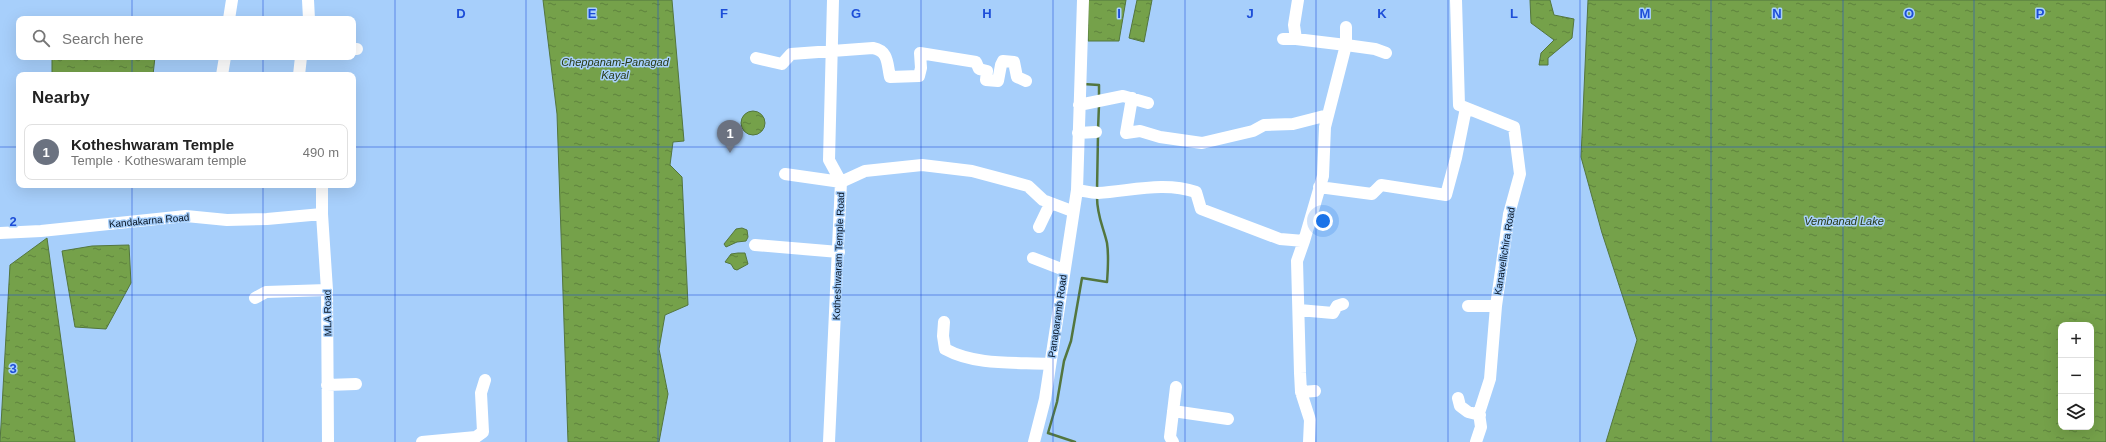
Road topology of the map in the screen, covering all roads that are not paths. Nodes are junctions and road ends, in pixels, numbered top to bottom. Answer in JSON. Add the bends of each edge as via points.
{"nodes":[{"id":1,"x":232,"y":0,"type":"edge"},
{"id":2,"x":308,"y":0,"type":"edge"},
{"id":3,"x":1083,"y":0,"type":"edge"},
{"id":4,"x":1298,"y":0,"type":"edge"},
{"id":5,"x":1456,"y":0,"type":"edge"},
{"id":6,"x":830,"y":1,"type":"edge"},
{"id":7,"x":229,"y":16,"type":"edge"},
{"id":8,"x":309,"y":16,"type":"edge"},
{"id":9,"x":1346,"y":27,"type":"dead end"},
{"id":10,"x":1283,"y":39,"type":"dead end"},
{"id":11,"x":1296,"y":39,"type":"junction"},
{"id":12,"x":1346,"y":45,"type":"junction"},
{"id":13,"x":832,"y":51,"type":"junction"},
{"id":14,"x":1386,"y":53,"type":"dead end"},
{"id":15,"x":756,"y":58,"type":"dead end"},
{"id":16,"x":224,"y":60,"type":"edge"},
{"id":17,"x":301,"y":60,"type":"edge"},
{"id":18,"x":222,"y":72,"type":"edge"},
{"id":19,"x":299,"y":72,"type":"edge"},
{"id":20,"x":1026,"y":82,"type":"dead end"},
{"id":21,"x":1132,"y":98,"type":"junction"},
{"id":22,"x":1148,"y":103,"type":"dead end"},
{"id":23,"x":1079,"y":105,"type":"junction"},
{"id":24,"x":1466,"y":108,"type":"junction"},
{"id":25,"x":1328,"y":115,"type":"junction"},
{"id":26,"x":1096,"y":132,"type":"dead end"},
{"id":27,"x":1078,"y":133,"type":"junction"},
{"id":28,"x":785,"y":174,"type":"dead end"},
{"id":29,"x":840,"y":182,"type":"junction"},
{"id":30,"x":1319,"y":186,"type":"junction"},
{"id":31,"x":322,"y":188,"type":"edge"},
{"id":32,"x":1077,"y":190,"type":"junction"},
{"id":33,"x":1050,"y":204,"type":"junction"},
{"id":34,"x":1072,"y":211,"type":"junction"},
{"id":35,"x":322,"y":214,"type":"junction"},
{"id":36,"x":1039,"y":227,"type":"dead end"},
{"id":37,"x":0,"y":233,"type":"edge"},
{"id":38,"x":1304,"y":241,"type":"junction"},
{"id":39,"x":755,"y":245,"type":"dead end"},
{"id":40,"x":839,"y":252,"type":"junction"},
{"id":41,"x":1033,"y":258,"type":"dead end"},
{"id":42,"x":1064,"y":270,"type":"junction"},
{"id":43,"x":327,"y":290,"type":"junction"},
{"id":44,"x":255,"y":298,"type":"dead end"},
{"id":45,"x":1343,"y":304,"type":"dead end"},
{"id":46,"x":1468,"y":306,"type":"dead end"},
{"id":47,"x":1496,"y":306,"type":"junction"},
{"id":48,"x":1299,"y":310,"type":"junction"},
{"id":49,"x":944,"y":322,"type":"dead end"},
{"id":50,"x":1050,"y":364,"type":"junction"},
{"id":51,"x":485,"y":380,"type":"dead end"},
{"id":52,"x":356,"y":384,"type":"dead end"},
{"id":53,"x":327,"y":385,"type":"junction"},
{"id":54,"x":1176,"y":388,"type":"dead end"},
{"id":55,"x":1315,"y":391,"type":"dead end"},
{"id":56,"x":1301,"y":392,"type":"junction"},
{"id":57,"x":1458,"y":398,"type":"dead end"},
{"id":58,"x":1173,"y":411,"type":"junction"},
{"id":59,"x":1480,"y":415,"type":"junction"},
{"id":60,"x":1228,"y":419,"type":"dead end"},
{"id":61,"x":328,"y":442,"type":"edge"},
{"id":62,"x":422,"y":442,"type":"edge"},
{"id":63,"x":829,"y":442,"type":"edge"},
{"id":64,"x":1034,"y":442,"type":"edge"},
{"id":65,"x":1173,"y":442,"type":"edge"},
{"id":66,"x":1309,"y":442,"type":"edge"},
{"id":67,"x":1476,"y":442,"type":"edge"}],
"edges":[{"from":1,"to":7,"type":"street"},
{"from":2,"to":8,"type":"street"},
{"from":3,"to":23,"type":"street","name":"Panaparamb Road"},
{"from":4,"to":11,"type":"street","via":[[1294,25]]},
{"from":5,"to":24,"type":"street","via":[[1459,105]]},
{"from":6,"to":13,"type":"street","name":"Kotheshwaram Temple Road"},
{"from":9,"to":12,"type":"street"},
{"from":10,"to":11,"type":"street"},
{"from":11,"to":12,"type":"street"},
{"from":12,"to":14,"type":"street"},
{"from":12,"to":25,"type":"street"},
{"from":13,"to":15,"type":"street","via":[[791,54],[782,64]]},
{"from":13,"to":20,"type":"street","via":[[881,49],[886,54],[890,77],[919,76],[920,53],[976,62],[979,69],[987,71],[986,80],[998,81],[1003,61],[1014,62],[1017,77]]},
{"from":13,"to":29,"type":"street","name":"Kotheshwaram Temple Road","via":[[829,160]]},
{"from":16,"to":18,"type":"street"},
{"from":17,"to":19,"type":"street"},
{"from":21,"to":22,"type":"street"},
{"from":21,"to":23,"type":"street","via":[[1123,96]]},
{"from":21,"to":25,"type":"street","via":[[1126,133],[1140,131],[1160,137],[1202,143],[1253,131],[1264,125],[1293,124]]},
{"from":23,"to":27,"type":"street","name":"Panaparamb Road"},
{"from":24,"to":30,"type":"street","via":[[1446,195],[1381,185],[1372,194]]},
{"from":24,"to":47,"type":"street","name":"Kanavellichira Road","via":[[1514,127],[1520,174],[1509,214]]},
{"from":25,"to":30,"type":"street","via":[[1325,127],[1323,176]]},
{"from":26,"to":27,"type":"street"},
{"from":27,"to":32,"type":"street","name":"Panaparamb Road"},
{"from":28,"to":29,"type":"street"},
{"from":29,"to":33,"type":"street","via":[[865,171],[922,165],[972,171],[1028,186]]},
{"from":29,"to":40,"type":"street","name":"Kotheshwaram Temple Road"},
{"from":30,"to":38,"type":"street"},
{"from":31,"to":35,"type":"street","name":"MLA Road"},
{"from":32,"to":34,"type":"street","name":"Panaparamb Road"},
{"from":32,"to":38,"type":"street","via":[[1097,193],[1167,186],[1185,188],[1196,192],[1201,209],[1280,239]]},
{"from":33,"to":34,"type":"street"},
{"from":33,"to":36,"type":"street"},
{"from":34,"to":42,"type":"street","name":"Panaparamb Road"},
{"from":35,"to":37,"type":"street","name":"Kandakarna Road","via":[[226,220],[186,216]]},
{"from":35,"to":43,"type":"street","name":"MLA Road"},
{"from":38,"to":48,"type":"street","via":[[1297,261]]},
{"from":39,"to":40,"type":"street"},
{"from":40,"to":63,"type":"street","name":"Kotheshwaram Temple Road"},
{"from":41,"to":42,"type":"street"},
{"from":42,"to":50,"type":"street","name":"Panaparamb Road"},
{"from":43,"to":44,"type":"street","via":[[266,292]]},
{"from":43,"to":53,"type":"street","name":"MLA Road"},
{"from":45,"to":48,"type":"street","via":[[1337,306],[1332,313]]},
{"from":46,"to":47,"type":"street"},
{"from":47,"to":59,"type":"street","name":"Kanavellichira Road","via":[[1490,379]]},
{"from":48,"to":56,"type":"street"},
{"from":49,"to":50,"type":"street","via":[[945,349],[957,355],[974,360]]},
{"from":50,"to":64,"type":"street","name":"Panaparamb Road","via":[[1045,399]]},
{"from":51,"to":62,"type":"street","via":[[481,393],[483,432],[476,437]]},
{"from":52,"to":53,"type":"street"},
{"from":53,"to":61,"type":"street","name":"MLA Road"},
{"from":54,"to":58,"type":"street"},
{"from":55,"to":56,"type":"street"},
{"from":56,"to":66,"type":"street","via":[[1310,420]]},
{"from":57,"to":59,"type":"street","via":[[1460,406],[1468,412]]},
{"from":58,"to":60,"type":"street"},
{"from":58,"to":65,"type":"street","via":[[1170,437]]},
{"from":59,"to":67,"type":"street","name":"Kanavellichira Road","via":[[1481,427]]}]}
